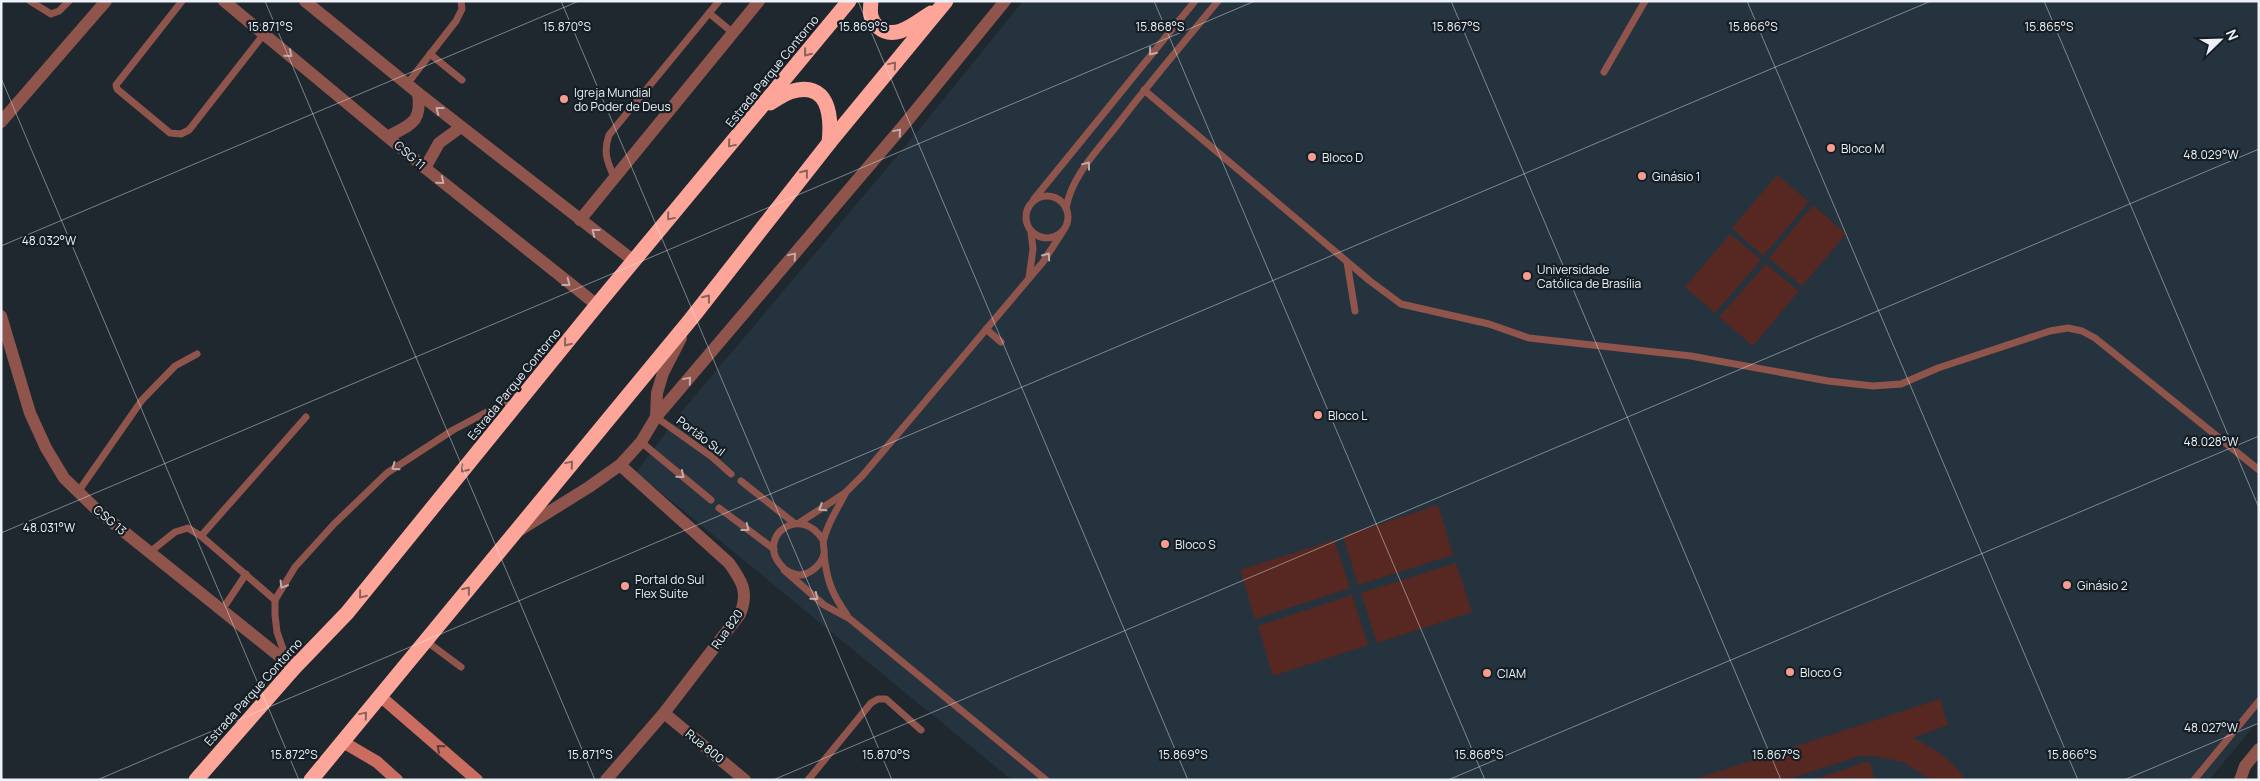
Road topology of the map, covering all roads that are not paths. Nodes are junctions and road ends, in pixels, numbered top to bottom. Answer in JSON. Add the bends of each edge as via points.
{"nodes":[{"id":1,"x":30,"y":1,"type":"edge"},
{"id":2,"x":69,"y":1,"type":"edge"},
{"id":3,"x":106,"y":1,"type":"edge"},
{"id":4,"x":182,"y":1,"type":"edge"},
{"id":5,"x":224,"y":1,"type":"edge"},
{"id":6,"x":306,"y":1,"type":"edge"},
{"id":7,"x":461,"y":1,"type":"edge"},
{"id":8,"x":719,"y":1,"type":"edge"},
{"id":9,"x":759,"y":1,"type":"edge"},
{"id":10,"x":849,"y":1,"type":"edge"},
{"id":11,"x":871,"y":1,"type":"edge"},
{"id":12,"x":1005,"y":1,"type":"edge"},
{"id":13,"x":1194,"y":1,"type":"edge"},
{"id":14,"x":1218,"y":1,"type":"edge"},
{"id":15,"x":1645,"y":1,"type":"edge"},
{"id":16,"x":946,"y":2,"type":"edge"},
{"id":17,"x":709,"y":13,"type":"junction"},
{"id":18,"x":732,"y":32,"type":"junction"},
{"id":19,"x":264,"y":34,"type":"junction"},
{"id":20,"x":430,"y":54,"type":"junction"},
{"id":21,"x":1604,"y":72,"type":"dead end"},
{"id":22,"x":462,"y":80,"type":"dead end"},
{"id":23,"x":407,"y":84,"type":"junction"},
{"id":24,"x":1144,"y":90,"type":"junction"},
{"id":25,"x":418,"y":94,"type":"junction"},
{"id":26,"x":761,"y":108,"type":"junction"},
{"id":27,"x":1,"y":122,"type":"edge"},
{"id":28,"x":461,"y":127,"type":"junction"},
{"id":29,"x":389,"y":136,"type":"junction"},
{"id":30,"x":829,"y":143,"type":"junction"},
{"id":31,"x":425,"y":168,"type":"junction"},
{"id":32,"x":614,"y":177,"type":"junction"},
{"id":33,"x":1034,"y":199,"type":"junction"},
{"id":34,"x":1066,"y":208,"type":"junction"},
{"id":35,"x":580,"y":220,"type":"junction"},
{"id":36,"x":1063,"y":231,"type":"junction"},
{"id":37,"x":1031,"y":232,"type":"junction"},
{"id":38,"x":634,"y":262,"type":"junction"},
{"id":39,"x":1347,"y":262,"type":"junction"},
{"id":40,"x":1029,"y":278,"type":"junction"},
{"id":41,"x":597,"y":306,"type":"junction"},
{"id":42,"x":1355,"y":311,"type":"dead end"},
{"id":43,"x":1,"y":316,"type":"edge"},
{"id":44,"x":691,"y":319,"type":"junction"},
{"id":45,"x":986,"y":329,"type":"junction"},
{"id":46,"x":1001,"y":342,"type":"dead end"},
{"id":47,"x":197,"y":354,"type":"dead end"},
{"id":48,"x":528,"y":390,"type":"junction"},
{"id":49,"x":306,"y":417,"type":"dead end"},
{"id":50,"x":656,"y":417,"type":"junction"},
{"id":51,"x":641,"y":442,"type":"junction"},
{"id":52,"x":620,"y":465,"type":"junction"},
{"id":53,"x":2259,"y":470,"type":"edge"},
{"id":54,"x":731,"y":474,"type":"dead end"},
{"id":55,"x":741,"y":481,"type":"dead end"},
{"id":56,"x":78,"y":492,"type":"junction"},
{"id":57,"x":845,"y":493,"type":"junction"},
{"id":58,"x":711,"y":500,"type":"dead end"},
{"id":59,"x":719,"y":508,"type":"dead end"},
{"id":60,"x":797,"y":523,"type":"junction"},
{"id":61,"x":511,"y":535,"type":"junction"},
{"id":62,"x":201,"y":536,"type":"junction"},
{"id":63,"x":823,"y":540,"type":"junction"},
{"id":64,"x":774,"y":549,"type":"junction"},
{"id":65,"x":150,"y":552,"type":"junction"},
{"id":66,"x":824,"y":555,"type":"junction"},
{"id":67,"x":784,"y":570,"type":"junction"},
{"id":68,"x":246,"y":574,"type":"junction"},
{"id":69,"x":275,"y":600,"type":"junction"},
{"id":70,"x":222,"y":610,"type":"junction"},
{"id":71,"x":850,"y":619,"type":"junction"},
{"id":72,"x":425,"y":641,"type":"junction"},
{"id":73,"x":296,"y":666,"type":"junction"},
{"id":74,"x":461,"y":667,"type":"dead end"},
{"id":75,"x":380,"y":696,"type":"junction"},
{"id":76,"x":2259,"y":701,"type":"edge"},
{"id":77,"x":664,"y":713,"type":"junction"},
{"id":78,"x":921,"y":730,"type":"dead end"},
{"id":79,"x":342,"y":742,"type":"junction"},
{"id":80,"x":2259,"y":749,"type":"edge"},
{"id":81,"x":311,"y":779,"type":"edge"},
{"id":82,"x":196,"y":780,"type":"edge"},
{"id":83,"x":397,"y":780,"type":"edge"},
{"id":84,"x":476,"y":780,"type":"edge"},
{"id":85,"x":606,"y":780,"type":"edge"},
{"id":86,"x":745,"y":780,"type":"edge"},
{"id":87,"x":808,"y":780,"type":"edge"},
{"id":88,"x":1046,"y":780,"type":"edge"},
{"id":89,"x":2194,"y":780,"type":"edge"},
{"id":90,"x":2240,"y":780,"type":"edge"}],
"edges":[{"from":1,"to":2,"type":"lane","via":[[51,14]]},
{"from":3,"to":27,"type":"street"},
{"from":4,"to":19,"type":"lane","via":[[116,85],[170,133],[180,134],[189,130]]},
{"from":5,"to":19,"type":"street","name":"CSG 11"},
{"from":6,"to":23,"type":"street"},
{"from":7,"to":20,"type":"lane","via":[[462,9],[456,20]]},
{"from":8,"to":17,"type":"lane"},
{"from":9,"to":18,"type":"street"},
{"from":10,"to":26,"type":"highway","name":"Estrada Parque Contorno","one_way":true},
{"from":11,"to":16,"type":"highway","via":[[870,15],[875,25],[892,34],[908,28]]},
{"from":50,"to":12,"type":"street","one_way":true},
{"from":13,"to":33,"type":"lane","one_way":true},
{"from":14,"to":24,"type":"lane"},
{"from":15,"to":21,"type":"lane"},
{"from":30,"to":16,"type":"highway","one_way":true},
{"from":17,"to":18,"type":"lane"},
{"from":17,"to":32,"type":"lane","via":[[609,135],[605,146],[606,158]]},
{"from":18,"to":32,"type":"street"},
{"from":19,"to":29,"type":"street","name":"CSG 11","one_way":true},
{"from":20,"to":22,"type":"lane"},
{"from":20,"to":23,"type":"lane"},
{"from":23,"to":25,"type":"street"},
{"from":34,"to":24,"type":"lane","one_way":true,"via":[[1074,182]]},
{"from":24,"to":39,"type":"lane"},
{"from":28,"to":25,"type":"street","one_way":true},
{"from":25,"to":29,"type":"street","via":[[418,116]]},
{"from":26,"to":30,"type":"highway","via":[[790,92],[806,90],[817,93],[830,111]]},
{"from":26,"to":38,"type":"highway","name":"Estrada Parque Contorno","one_way":true},
{"from":28,"to":31,"type":"street","via":[[439,143]]},
{"from":28,"to":35,"type":"street"},
{"from":29,"to":31,"type":"street","name":"CSG 11"},
{"from":44,"to":30,"type":"highway","one_way":true},
{"from":31,"to":41,"type":"street","name":"CSG 11","one_way":true},
{"from":32,"to":35,"type":"street"},
{"from":33,"to":34,"type":"lane","via":[[1046,195],[1058,198]]},
{"from":33,"to":37,"type":"lane","via":[[1026,209],[1025,221]]},
{"from":34,"to":36,"type":"lane","via":[[1068,220]]},
{"from":38,"to":35,"type":"street","one_way":true},
{"from":36,"to":37,"type":"lane","via":[[1053,238],[1042,238]]},
{"from":40,"to":36,"type":"lane","one_way":true},
{"from":37,"to":40,"type":"lane","via":[[1033,249]]},
{"from":38,"to":41,"type":"highway","name":"Estrada Parque Contorno"},
{"from":39,"to":42,"type":"lane"},
{"from":39,"to":53,"type":"lane","via":[[1401,304],[1489,324],[1529,338],[1691,356],[1873,386],[1901,384],[1938,368],[2050,331],[2068,328],[2082,331],[2095,338]]},
{"from":40,"to":45,"type":"lane"},
{"from":41,"to":48,"type":"highway","name":"Estrada Parque Contorno","one_way":true},
{"from":43,"to":56,"type":"street","name":"CSG 13","via":[[30,412],[46,448]]},
{"from":44,"to":50,"type":"street","via":[[663,373],[657,393]]},
{"from":61,"to":44,"type":"highway","one_way":true},
{"from":45,"to":46,"type":"lane"},
{"from":45,"to":57,"type":"lane"},
{"from":47,"to":56,"type":"lane","via":[[175,366],[142,400]]},
{"from":48,"to":69,"type":"lane","one_way":true,"via":[[453,430],[387,473],[295,567]]},
{"from":48,"to":73,"type":"highway","name":"Estrada Parque Contorno","one_way":true,"via":[[347,613]]},
{"from":49,"to":62,"type":"lane"},
{"from":50,"to":51,"type":"street"},
{"from":50,"to":54,"type":"lane","name":"Portão Sul"},
{"from":51,"to":52,"type":"street"},
{"from":51,"to":58,"type":"lane","one_way":true},
{"from":52,"to":61,"type":"street"},
{"from":52,"to":77,"type":"street","name":"Rua 820","via":[[729,563],[744,586],[740,614]]},
{"from":55,"to":60,"type":"lane"},
{"from":56,"to":65,"type":"street","name":"CSG 13"},
{"from":57,"to":60,"type":"lane","one_way":true},
{"from":57,"to":63,"type":"lane"},
{"from":59,"to":64,"type":"lane","one_way":true},
{"from":60,"to":63,"type":"lane","via":[[809,525]]},
{"from":60,"to":64,"type":"lane","via":[[779,532]]},
{"from":72,"to":61,"type":"highway","one_way":true},
{"from":62,"to":65,"type":"lane","via":[[188,528],[174,532]]},
{"from":62,"to":68,"type":"lane"},
{"from":63,"to":66,"type":"lane"},
{"from":64,"to":67,"type":"lane","via":[[776,560]]},
{"from":65,"to":70,"type":"street","name":"CSG 13"},
{"from":66,"to":67,"type":"lane","via":[[816,569],[800,575]]},
{"from":66,"to":71,"type":"lane","via":[[832,592]]},
{"from":67,"to":71,"type":"lane","one_way":true,"via":[[824,604]]},
{"from":68,"to":69,"type":"lane"},
{"from":68,"to":70,"type":"lane"},
{"from":69,"to":73,"type":"lane","via":[[277,632],[283,649]]},
{"from":70,"to":73,"type":"street","name":"CSG 13"},
{"from":71,"to":88,"type":"lane"},
{"from":72,"to":74,"type":"lane"},
{"from":72,"to":75,"type":"highway"},
{"from":73,"to":82,"type":"highway","name":"Estrada Parque Contorno"},
{"from":79,"to":75,"type":"highway","one_way":true},
{"from":84,"to":75,"type":"main road","one_way":true},
{"from":76,"to":89,"type":"lane"},
{"from":77,"to":85,"type":"street","name":"Rua 820"},
{"from":77,"to":86,"type":"street","name":"Rua 800"},
{"from":78,"to":87,"type":"lane","via":[[886,699],[878,699],[871,703]]},
{"from":79,"to":81,"type":"highway"},
{"from":79,"to":83,"type":"main road","via":[[377,762]]},
{"from":80,"to":90,"type":"street","via":[[2245,766]]}]}
